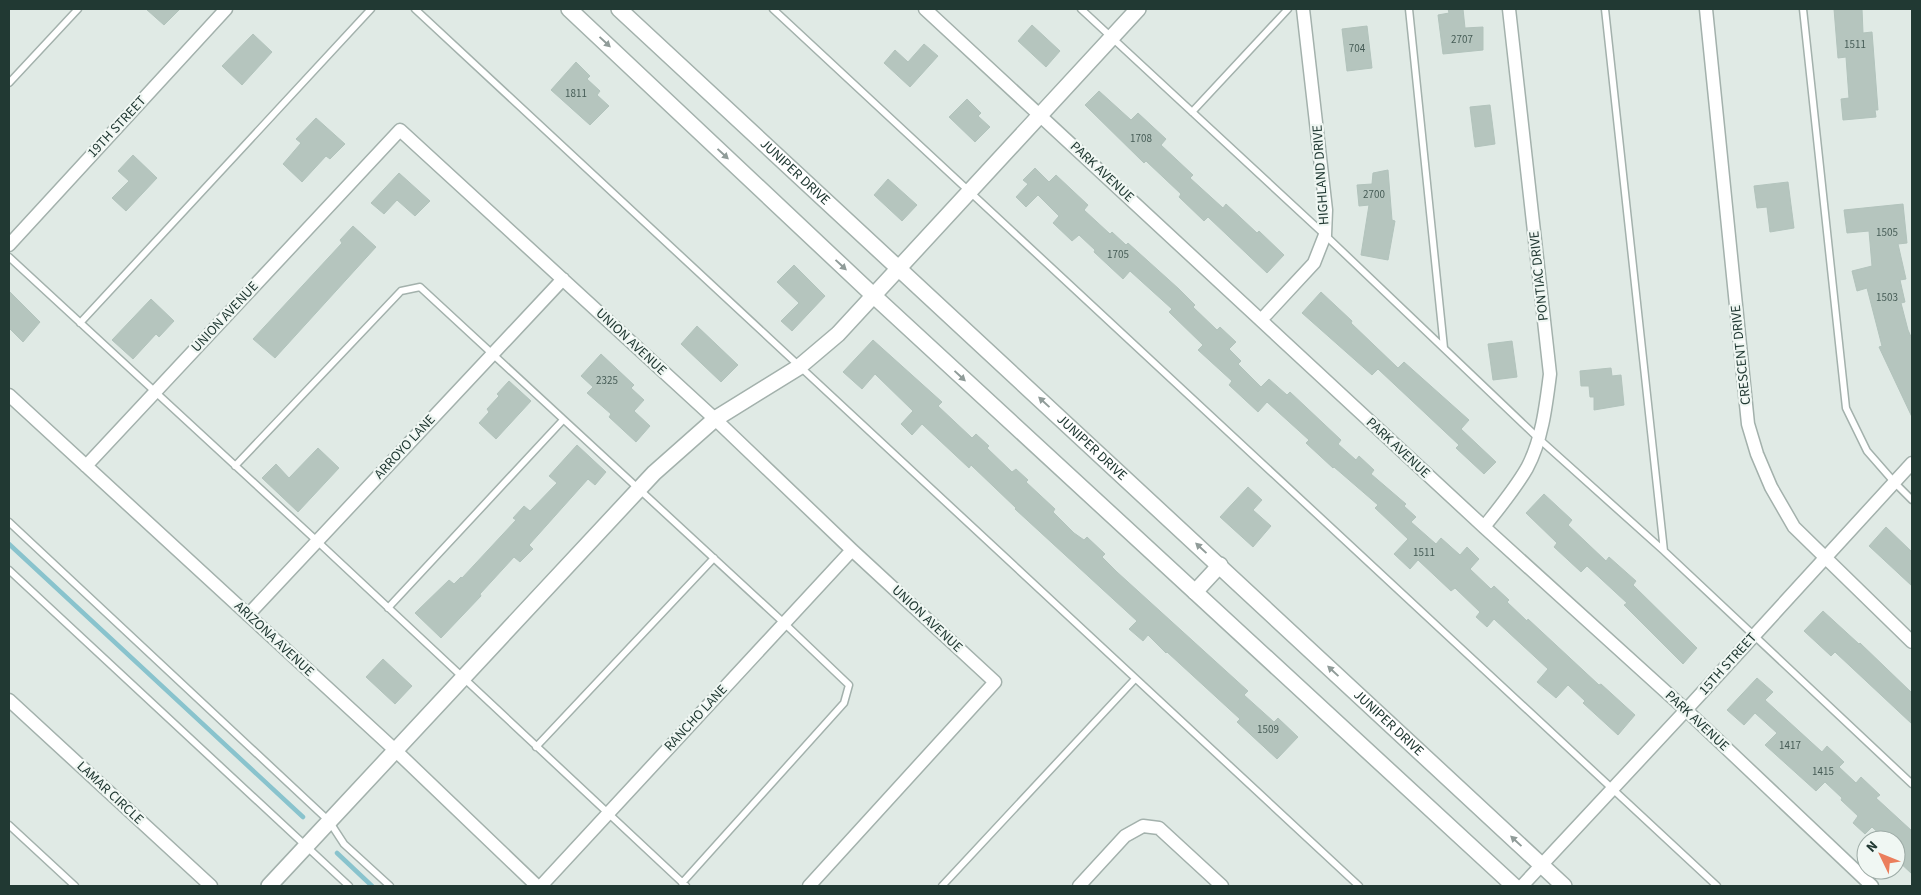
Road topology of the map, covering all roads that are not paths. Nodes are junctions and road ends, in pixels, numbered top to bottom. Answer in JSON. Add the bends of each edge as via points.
{"nodes":[{"id":1,"x":78,"y":9,"type":"edge"},
{"id":2,"x":226,"y":9,"type":"edge"},
{"id":3,"x":370,"y":9,"type":"edge"},
{"id":4,"x":415,"y":9,"type":"edge"},
{"id":5,"x":569,"y":9,"type":"edge"},
{"id":6,"x":619,"y":9,"type":"edge"},
{"id":7,"x":774,"y":9,"type":"edge"},
{"id":8,"x":925,"y":9,"type":"edge"},
{"id":9,"x":1081,"y":9,"type":"edge"},
{"id":10,"x":1138,"y":9,"type":"edge"},
{"id":11,"x":1288,"y":9,"type":"edge"},
{"id":12,"x":1303,"y":9,"type":"edge"},
{"id":13,"x":1409,"y":9,"type":"edge"},
{"id":14,"x":1509,"y":9,"type":"edge"},
{"id":15,"x":1605,"y":9,"type":"edge"},
{"id":16,"x":1706,"y":9,"type":"edge"},
{"id":17,"x":1803,"y":9,"type":"edge"},
{"id":18,"x":1111,"y":38,"type":"junction"},
{"id":19,"x":9,"y":83,"type":"edge"},
{"id":20,"x":1192,"y":112,"type":"junction"},
{"id":21,"x":1040,"y":115,"type":"junction"},
{"id":22,"x":970,"y":191,"type":"junction"},
{"id":23,"x":1325,"y":235,"type":"junction"},
{"id":24,"x":9,"y":244,"type":"edge"},
{"id":25,"x":9,"y":257,"type":"edge"},
{"id":26,"x":899,"y":268,"type":"junction"},
{"id":27,"x":563,"y":279,"type":"junction"},
{"id":28,"x":874,"y":296,"type":"junction"},
{"id":29,"x":1261,"y":320,"type":"junction"},
{"id":30,"x":80,"y":323,"type":"junction"},
{"id":31,"x":1444,"y":348,"type":"junction"},
{"id":32,"x":492,"y":354,"type":"junction"},
{"id":33,"x":799,"y":366,"type":"junction"},
{"id":34,"x":154,"y":392,"type":"junction"},
{"id":35,"x":9,"y":395,"type":"edge"},
{"id":36,"x":563,"y":420,"type":"junction"},
{"id":37,"x":715,"y":420,"type":"junction"},
{"id":38,"x":1538,"y":438,"type":"junction"},
{"id":39,"x":1912,"y":462,"type":"edge"},
{"id":40,"x":86,"y":466,"type":"junction"},
{"id":41,"x":235,"y":466,"type":"junction"},
{"id":42,"x":1895,"y":483,"type":"junction"},
{"id":43,"x":639,"y":490,"type":"junction"},
{"id":44,"x":1912,"y":500,"type":"edge"},
{"id":45,"x":9,"y":522,"type":"edge"},
{"id":46,"x":1484,"y":527,"type":"junction"},
{"id":47,"x":317,"y":541,"type":"junction"},
{"id":48,"x":852,"y":550,"type":"junction"},
{"id":49,"x":1664,"y":551,"type":"junction"},
{"id":50,"x":714,"y":558,"type":"junction"},
{"id":51,"x":1825,"y":559,"type":"junction"},
{"id":52,"x":1220,"y":565,"type":"junction"},
{"id":53,"x":9,"y":570,"type":"edge"},
{"id":54,"x":1195,"y":592,"type":"junction"},
{"id":55,"x":388,"y":608,"type":"junction"},
{"id":56,"x":248,"y":615,"type":"junction"},
{"id":57,"x":784,"y":623,"type":"junction"},
{"id":58,"x":1754,"y":637,"type":"junction"},
{"id":59,"x":1912,"y":642,"type":"edge"},
{"id":60,"x":463,"y":678,"type":"junction"},
{"id":61,"x":1135,"y":679,"type":"junction"},
{"id":62,"x":9,"y":700,"type":"edge"},
{"id":63,"x":1686,"y":710,"type":"junction"},
{"id":64,"x":536,"y":747,"type":"junction"},
{"id":65,"x":395,"y":750,"type":"junction"},
{"id":66,"x":1912,"y":784,"type":"edge"},
{"id":67,"x":1613,"y":789,"type":"junction"},
{"id":68,"x":608,"y":814,"type":"junction"},
{"id":69,"x":329,"y":821,"type":"junction"},
{"id":70,"x":9,"y":825,"type":"edge"},
{"id":71,"x":306,"y":846,"type":"junction"},
{"id":72,"x":1542,"y":865,"type":"junction"},
{"id":73,"x":684,"y":885,"type":"edge"},
{"id":74,"x":75,"y":886,"type":"edge"},
{"id":75,"x":211,"y":886,"type":"edge"},
{"id":76,"x":268,"y":886,"type":"edge"},
{"id":77,"x":349,"y":886,"type":"edge"},
{"id":78,"x":390,"y":886,"type":"edge"},
{"id":79,"x":539,"y":886,"type":"edge"},
{"id":80,"x":808,"y":886,"type":"edge"},
{"id":81,"x":942,"y":886,"type":"edge"},
{"id":82,"x":1079,"y":886,"type":"edge"},
{"id":83,"x":1222,"y":886,"type":"edge"},
{"id":84,"x":1359,"y":886,"type":"edge"},
{"id":85,"x":1514,"y":886,"type":"edge"},
{"id":86,"x":1522,"y":886,"type":"edge"},
{"id":87,"x":1564,"y":886,"type":"edge"},
{"id":88,"x":1717,"y":886,"type":"edge"},
{"id":89,"x":1872,"y":886,"type":"edge"}],
"edges":[{"from":1,"to":19,"type":"lane"},
{"from":2,"to":24,"type":"street","name":"19TH STREET"},
{"from":3,"to":30,"type":"lane"},
{"from":4,"to":33,"type":"lane"},
{"from":5,"to":28,"type":"street","one_way":true},
{"from":6,"to":26,"type":"street","name":"JUNIPER DRIVE"},
{"from":7,"to":22,"type":"lane"},
{"from":8,"to":21,"type":"street","name":"PARK AVENUE"},
{"from":9,"to":18,"type":"lane"},
{"from":10,"to":18,"type":"street"},
{"from":11,"to":20,"type":"lane"},
{"from":12,"to":23,"type":"street","name":"HIGHLAND DRIVE","via":[[1326,210]]},
{"from":13,"to":31,"type":"lane"},
{"from":14,"to":38,"type":"street","name":"PONTIAC DRIVE","via":[[1550,374]]},
{"from":15,"to":49,"type":"lane"},
{"from":16,"to":51,"type":"street","name":"CRESCENT DRIVE","via":[[1748,424],[1771,487],[1794,527]]},
{"from":17,"to":42,"type":"lane","via":[[1846,408],[1867,451]]},
{"from":18,"to":20,"type":"lane"},
{"from":18,"to":21,"type":"street"},
{"from":20,"to":23,"type":"lane"},
{"from":21,"to":22,"type":"street"},
{"from":21,"to":29,"type":"street","name":"PARK AVENUE"},
{"from":22,"to":26,"type":"street"},
{"from":22,"to":67,"type":"lane"},
{"from":23,"to":29,"type":"street","name":"HIGHLAND DRIVE","via":[[1314,263]]},
{"from":23,"to":31,"type":"lane"},
{"from":25,"to":30,"type":"lane"},
{"from":26,"to":28,"type":"street"},
{"from":52,"to":26,"type":"street","name":"JUNIPER DRIVE","one_way":true},
{"from":27,"to":32,"type":"street","name":"ARROYO LANE"},
{"from":27,"to":34,"type":"street","name":"UNION AVENUE","via":[[400,130]]},
{"from":27,"to":37,"type":"street","name":"UNION AVENUE"},
{"from":28,"to":33,"type":"street","via":[[838,334]]},
{"from":28,"to":54,"type":"street","one_way":true},
{"from":29,"to":46,"type":"street","name":"PARK AVENUE"},
{"from":30,"to":34,"type":"lane"},
{"from":31,"to":38,"type":"lane"},
{"from":32,"to":36,"type":"lane"},
{"from":32,"to":41,"type":"lane","via":[[420,287],[401,291]]},
{"from":32,"to":47,"type":"street","name":"ARROYO LANE"},
{"from":33,"to":37,"type":"street"},
{"from":33,"to":61,"type":"lane"},
{"from":34,"to":40,"type":"street","name":"UNION AVENUE"},
{"from":34,"to":41,"type":"lane"},
{"from":35,"to":40,"type":"street","name":"ARIZONA AVENUE"},
{"from":36,"to":43,"type":"lane"},
{"from":36,"to":55,"type":"lane"},
{"from":37,"to":43,"type":"street"},
{"from":37,"to":48,"type":"street","name":"UNION AVENUE"},
{"from":38,"to":46,"type":"street","name":"PONTIAC DRIVE","via":[[1528,466]]},
{"from":38,"to":49,"type":"lane"},
{"from":39,"to":42,"type":"street","name":"15TH STREET"},
{"from":40,"to":56,"type":"street","name":"ARIZONA AVENUE"},
{"from":41,"to":47,"type":"lane"},
{"from":42,"to":44,"type":"lane"},
{"from":42,"to":51,"type":"street","name":"15TH STREET"},
{"from":43,"to":50,"type":"lane"},
{"from":43,"to":60,"type":"street"},
{"from":45,"to":69,"type":"lane"},
{"from":46,"to":63,"type":"street","name":"PARK AVENUE"},
{"from":47,"to":55,"type":"lane"},
{"from":47,"to":56,"type":"street","name":"ARROYO LANE"},
{"from":48,"to":57,"type":"street","name":"RANCHO LANE"},
{"from":48,"to":80,"type":"street","name":"UNION AVENUE","via":[[994,682]]},
{"from":49,"to":58,"type":"lane"},
{"from":50,"to":57,"type":"lane"},
{"from":50,"to":64,"type":"lane"},
{"from":51,"to":58,"type":"street","name":"15TH STREET"},
{"from":51,"to":59,"type":"street","name":"CRESCENT DRIVE"},
{"from":52,"to":54,"type":"street"},
{"from":72,"to":52,"type":"street","name":"JUNIPER DRIVE","one_way":true},
{"from":53,"to":71,"type":"lane"},
{"from":54,"to":85,"type":"street"},
{"from":55,"to":60,"type":"lane"},
{"from":56,"to":65,"type":"street","name":"ARIZONA AVENUE"},
{"from":57,"to":68,"type":"street","name":"RANCHO LANE"},
{"from":57,"to":73,"type":"lane","via":[[849,684],[844,703]]},
{"from":58,"to":63,"type":"street","name":"15TH STREET"},
{"from":58,"to":66,"type":"lane"},
{"from":60,"to":64,"type":"lane"},
{"from":60,"to":65,"type":"street"},
{"from":61,"to":81,"type":"lane"},
{"from":61,"to":84,"type":"lane"},
{"from":62,"to":75,"type":"street","name":"LAMAR CIRCLE"},
{"from":63,"to":67,"type":"street","name":"15TH STREET"},
{"from":63,"to":89,"type":"street","name":"PARK AVENUE"},
{"from":64,"to":68,"type":"lane"},
{"from":65,"to":69,"type":"street"},
{"from":65,"to":79,"type":"street","name":"ARIZONA AVENUE"},
{"from":67,"to":72,"type":"street","name":"15TH STREET"},
{"from":67,"to":88,"type":"lane"},
{"from":68,"to":73,"type":"lane"},
{"from":68,"to":79,"type":"street","name":"RANCHO LANE"},
{"from":69,"to":71,"type":"street"},
{"from":69,"to":78,"type":"lane","via":[[344,844]]},
{"from":70,"to":74,"type":"lane"},
{"from":71,"to":76,"type":"street"},
{"from":71,"to":77,"type":"lane"},
{"from":72,"to":86,"type":"street","name":"15TH STREET"},
{"from":72,"to":87,"type":"street","name":"JUNIPER DRIVE"},
{"from":82,"to":83,"type":"street","via":[[1125,836],[1143,826],[1159,828]]}]}
